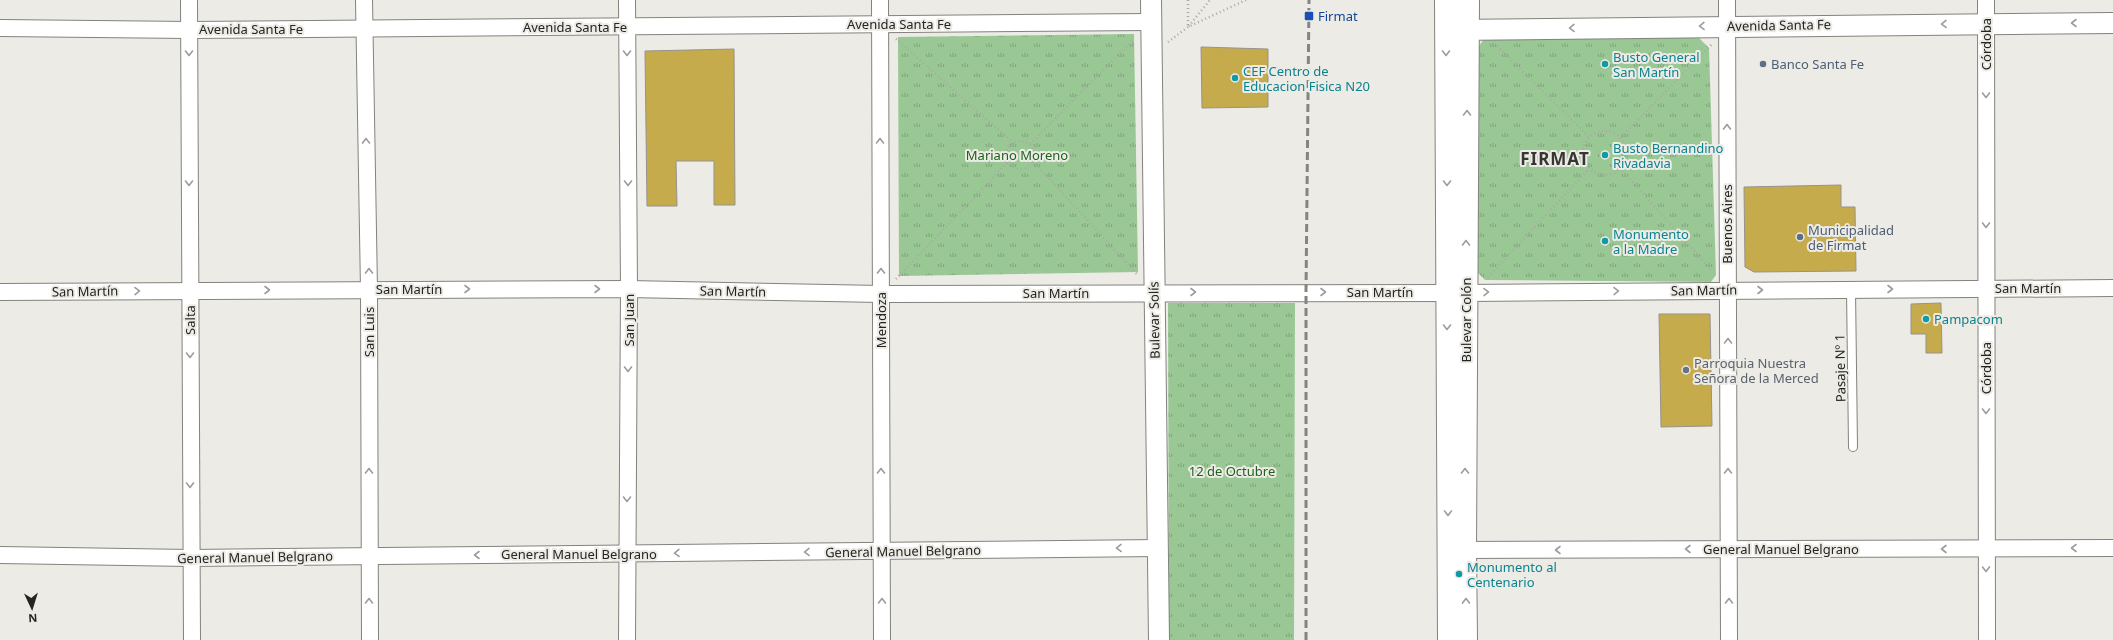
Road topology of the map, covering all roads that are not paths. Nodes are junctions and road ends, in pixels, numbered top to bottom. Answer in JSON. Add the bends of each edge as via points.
{"nodes":[{"id":1,"x":189,"y":0,"type":"edge"},
{"id":2,"x":364,"y":0,"type":"edge"},
{"id":3,"x":627,"y":0,"type":"edge"},
{"id":4,"x":880,"y":0,"type":"edge"},
{"id":5,"x":1151,"y":0,"type":"edge"},
{"id":6,"x":1446,"y":0,"type":"edge"},
{"id":7,"x":1468,"y":0,"type":"edge"},
{"id":8,"x":1727,"y":0,"type":"edge"},
{"id":9,"x":1986,"y":0,"type":"edge"},
{"id":10,"x":1150,"y":22,"type":"junction"},
{"id":11,"x":1986,"y":23,"type":"junction"},
{"id":12,"x":880,"y":24,"type":"junction"},
{"id":13,"x":2113,"y":24,"type":"edge"},
{"id":14,"x":627,"y":26,"type":"junction"},
{"id":15,"x":1727,"y":26,"type":"junction"},
{"id":16,"x":0,"y":28,"type":"edge"},
{"id":17,"x":364,"y":28,"type":"junction"},
{"id":18,"x":189,"y":30,"type":"junction"},
{"id":19,"x":1446,"y":30,"type":"junction"},
{"id":20,"x":1468,"y":30,"type":"junction"},
{"id":21,"x":1986,"y":288,"type":"junction"},
{"id":22,"x":2113,"y":288,"type":"edge"},
{"id":23,"x":629,"y":289,"type":"junction"},
{"id":24,"x":1851,"y":289,"type":"junction"},
{"id":25,"x":190,"y":290,"type":"junction"},
{"id":26,"x":369,"y":290,"type":"junction"},
{"id":27,"x":1728,"y":290,"type":"junction"},
{"id":28,"x":0,"y":292,"type":"edge"},
{"id":29,"x":1154,"y":292,"type":"junction"},
{"id":30,"x":1457,"y":292,"type":"junction"},
{"id":31,"x":881,"y":294,"type":"junction"},
{"id":32,"x":1852,"y":447,"type":"dead end"},
{"id":33,"x":1158,"y":548,"type":"junction"},
{"id":34,"x":1986,"y":548,"type":"junction"},
{"id":35,"x":2113,"y":548,"type":"edge"},
{"id":36,"x":1728,"y":549,"type":"junction"},
{"id":37,"x":1457,"y":550,"type":"junction"},
{"id":38,"x":881,"y":551,"type":"junction"},
{"id":39,"x":627,"y":554,"type":"junction"},
{"id":40,"x":0,"y":555,"type":"edge"},
{"id":41,"x":369,"y":556,"type":"junction"},
{"id":42,"x":190,"y":558,"type":"junction"},
{"id":43,"x":192,"y":640,"type":"edge"},
{"id":44,"x":370,"y":640,"type":"edge"},
{"id":45,"x":627,"y":640,"type":"edge"},
{"id":46,"x":882,"y":640,"type":"edge"},
{"id":47,"x":1159,"y":640,"type":"edge"},
{"id":48,"x":1449,"y":640,"type":"edge"},
{"id":49,"x":1466,"y":640,"type":"edge"},
{"id":50,"x":1729,"y":640,"type":"edge"},
{"id":51,"x":1987,"y":640,"type":"edge"}],
"edges":[{"from":1,"to":18,"type":"street","name":"Salta"},
{"from":2,"to":17,"type":"street","name":"San Luis"},
{"from":3,"to":14,"type":"street","name":"San Juan"},
{"from":4,"to":12,"type":"street","name":"Mendoza"},
{"from":5,"to":10,"type":"street","name":"Bulevar Solís"},
{"from":6,"to":19,"type":"main road","name":"Bulevar Colón"},
{"from":7,"to":20,"type":"main road","name":"Bulevar Colón"},
{"from":8,"to":15,"type":"street","name":"Buenos Aires"},
{"from":9,"to":11,"type":"street","name":"Córdoba"},
{"from":10,"to":12,"type":"street","name":"Avenida Santa Fe"},
{"from":10,"to":29,"type":"street","name":"Bulevar Solís"},
{"from":13,"to":11,"type":"street","name":"Avenida Santa Fe","one_way":true},
{"from":11,"to":15,"type":"street","name":"Avenida Santa Fe","one_way":true},
{"from":11,"to":21,"type":"street","name":"Córdoba","one_way":true},
{"from":12,"to":14,"type":"street","name":"Avenida Santa Fe"},
{"from":31,"to":12,"type":"street","name":"Mendoza","one_way":true},
{"from":14,"to":17,"type":"street","name":"Avenida Santa Fe"},
{"from":14,"to":23,"type":"street","name":"San Juan","one_way":true},
{"from":15,"to":20,"type":"street","name":"Avenida Santa Fe","one_way":true},
{"from":27,"to":15,"type":"street","name":"Buenos Aires","one_way":true},
{"from":16,"to":18,"type":"street","name":"Avenida Santa Fe"},
{"from":17,"to":18,"type":"street","name":"Avenida Santa Fe"},
{"from":26,"to":17,"type":"street","name":"San Luis","one_way":true},
{"from":18,"to":25,"type":"street","name":"Salta","one_way":true},
{"from":19,"to":20,"type":"street","name":"Avenida Santa Fe"},
{"from":19,"to":30,"type":"main road","name":"Bulevar Colón","one_way":true},
{"from":30,"to":20,"type":"main road","name":"Bulevar Colón","one_way":true},
{"from":21,"to":22,"type":"street","name":"San Martín"},
{"from":24,"to":21,"type":"street","name":"San Martín","one_way":true},
{"from":21,"to":34,"type":"street","name":"Córdoba","one_way":true},
{"from":26,"to":23,"type":"street","name":"San Martín","one_way":true},
{"from":23,"to":31,"type":"street","name":"San Martín"},
{"from":23,"to":39,"type":"street","name":"San Juan","one_way":true},
{"from":27,"to":24,"type":"street","name":"San Martín","one_way":true},
{"from":24,"to":32,"type":"lane","name":"Pasaje Nº 1"},
{"from":25,"to":26,"type":"street","name":"San Martín","one_way":true},
{"from":28,"to":25,"type":"street","name":"San Martín","one_way":true},
{"from":25,"to":42,"type":"street","name":"Salta","one_way":true},
{"from":41,"to":26,"type":"street","name":"San Luis","one_way":true},
{"from":30,"to":27,"type":"street","name":"San Martín","one_way":true},
{"from":36,"to":27,"type":"street","name":"Buenos Aires","one_way":true},
{"from":29,"to":30,"type":"street","name":"San Martín","one_way":true},
{"from":29,"to":31,"type":"street","name":"San Martín"},
{"from":29,"to":33,"type":"street","name":"Bulevar Solís"},
{"from":30,"to":37,"type":"main road","name":"Bulevar Colón"},
{"from":38,"to":31,"type":"street","name":"Mendoza","one_way":true},
{"from":33,"to":38,"type":"street","name":"General Manuel Belgrano","one_way":true},
{"from":33,"to":47,"type":"street","name":"Bulevar Solís"},
{"from":35,"to":34,"type":"street","name":"General Manuel Belgrano","one_way":true},
{"from":34,"to":36,"type":"street","name":"General Manuel Belgrano","one_way":true},
{"from":34,"to":51,"type":"street","name":"Córdoba","one_way":true},
{"from":36,"to":37,"type":"street","name":"General Manuel Belgrano","one_way":true},
{"from":50,"to":36,"type":"street","name":"Buenos Aires","one_way":true},
{"from":37,"to":48,"type":"main road","name":"Bulevar Colón"},
{"from":49,"to":37,"type":"main road","name":"Bulevar Colón","one_way":true},
{"from":38,"to":39,"type":"street","name":"General Manuel Belgrano","one_way":true},
{"from":46,"to":38,"type":"street","name":"Mendoza","one_way":true},
{"from":39,"to":41,"type":"street","name":"General Manuel Belgrano","one_way":true},
{"from":39,"to":45,"type":"street","name":"San Juan"},
{"from":40,"to":42,"type":"street","name":"General Manuel Belgrano"},
{"from":41,"to":42,"type":"street","name":"General Manuel Belgrano"},
{"from":44,"to":41,"type":"street","name":"San Luis","one_way":true},
{"from":42,"to":43,"type":"street","name":"Salta"}]}
